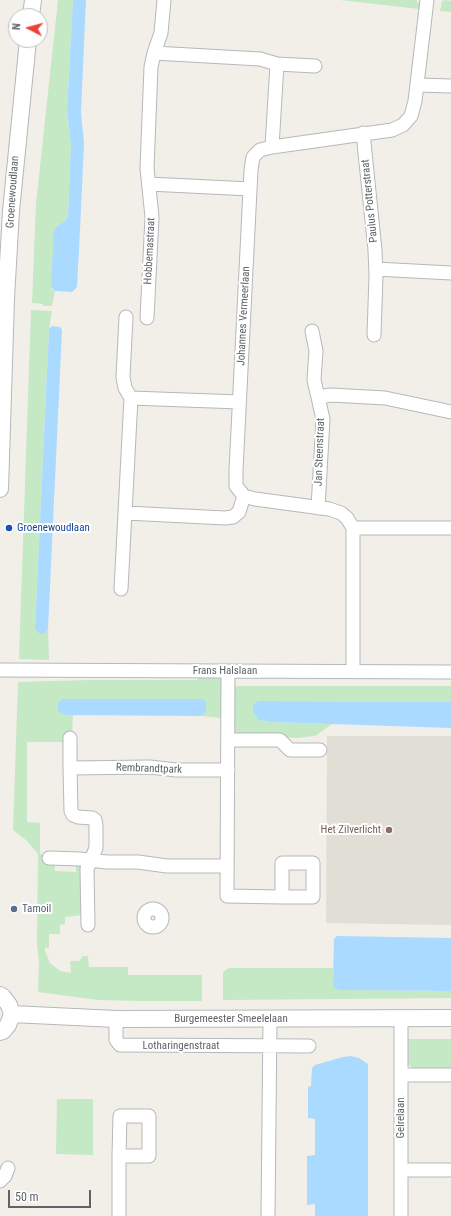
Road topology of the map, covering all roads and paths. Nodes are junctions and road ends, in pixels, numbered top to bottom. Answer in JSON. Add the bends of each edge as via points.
{"nodes":[{"id":1,"x":164,"y":0,"type":"edge"},
{"id":2,"x":427,"y":0,"type":"edge"},
{"id":3,"x":27,"y":48,"type":"edge"},
{"id":4,"x":154,"y":53,"type":"junction"},
{"id":5,"x":277,"y":64,"type":"junction"},
{"id":6,"x":315,"y":66,"type":"dead end"},
{"id":7,"x":417,"y":85,"type":"junction"},
{"id":8,"x":451,"y":86,"type":"edge"},
{"id":9,"x":363,"y":133,"type":"junction"},
{"id":10,"x":272,"y":146,"type":"junction"},
{"id":11,"x":149,"y":184,"type":"junction"},
{"id":12,"x":250,"y":189,"type":"junction"},
{"id":13,"x":376,"y":269,"type":"junction"},
{"id":14,"x":451,"y":273,"type":"edge"},
{"id":15,"x":3,"y":298,"type":"edge"},
{"id":16,"x":126,"y":317,"type":"dead end"},
{"id":17,"x":147,"y":318,"type":"dead end"},
{"id":18,"x":312,"y":331,"type":"dead end"},
{"id":19,"x":374,"y":335,"type":"dead end"},
{"id":20,"x":318,"y":397,"type":"junction"},
{"id":21,"x":132,"y":398,"type":"junction"},
{"id":22,"x":239,"y":402,"type":"junction"},
{"id":23,"x":451,"y":412,"type":"edge"},
{"id":24,"x":0,"y":461,"type":"edge"},
{"id":25,"x":0,"y":489,"type":"edge"},
{"id":26,"x":244,"y":496,"type":"junction"},
{"id":27,"x":318,"y":508,"type":"junction"},
{"id":28,"x":126,"y":513,"type":"junction"},
{"id":29,"x":353,"y":528,"type":"junction"},
{"id":30,"x":451,"y":528,"type":"edge"},
{"id":31,"x":122,"y":589,"type":"dead end"},
{"id":32,"x":0,"y":670,"type":"edge"},
{"id":33,"x":228,"y":672,"type":"junction"},
{"id":34,"x":353,"y":672,"type":"junction"},
{"id":35,"x":451,"y":672,"type":"edge"},
{"id":36,"x":70,"y":738,"type":"dead end"},
{"id":37,"x":228,"y":740,"type":"junction"},
{"id":38,"x":320,"y":750,"type":"dead end"},
{"id":39,"x":70,"y":768,"type":"junction"},
{"id":40,"x":228,"y":770,"type":"junction"},
{"id":41,"x":49,"y":858,"type":"dead end"},
{"id":42,"x":91,"y":860,"type":"junction"},
{"id":43,"x":227,"y":866,"type":"junction"},
{"id":44,"x":282,"y":897,"type":"dead end"},
{"id":45,"x":88,"y":925,"type":"dead end"},
{"id":46,"x":0,"y":995,"type":"edge"},
{"id":47,"x":12,"y":1014,"type":"junction"},
{"id":48,"x":451,"y":1018,"type":"edge"},
{"id":49,"x":116,"y":1019,"type":"junction"},
{"id":50,"x":270,"y":1019,"type":"junction"},
{"id":51,"x":401,"y":1019,"type":"junction"},
{"id":52,"x":0,"y":1032,"type":"edge"},
{"id":53,"x":269,"y":1046,"type":"junction"},
{"id":54,"x":309,"y":1046,"type":"dead end"},
{"id":55,"x":401,"y":1075,"type":"junction"},
{"id":56,"x":451,"y":1075,"type":"edge"},
{"id":57,"x":120,"y":1156,"type":"dead end"},
{"id":58,"x":8,"y":1168,"type":"dead end"},
{"id":59,"x":401,"y":1170,"type":"junction"},
{"id":60,"x":451,"y":1170,"type":"edge"},
{"id":61,"x":0,"y":1182,"type":"edge"},
{"id":62,"x":119,"y":1216,"type":"edge"},
{"id":63,"x":268,"y":1216,"type":"edge"},
{"id":64,"x":401,"y":1216,"type":"edge"}],
"edges":[{"from":1,"to":4,"type":"street","name":"Hobbemastraat","via":[[161,33]]},
{"from":2,"to":7,"type":"street","name":"Johannes Vermeerlaan"},
{"from":3,"to":15,"type":"street","name":"Groenewoudlaan"},
{"from":4,"to":5,"type":"street","via":[[260,59]]},
{"from":4,"to":11,"type":"street","name":"Hobbemastraat","via":[[151,67],[146,168]]},
{"from":5,"to":6,"type":"street"},
{"from":5,"to":10,"type":"street"},
{"from":7,"to":8,"type":"street"},
{"from":7,"to":9,"type":"street","name":"Johannes Vermeerlaan","via":[[411,116],[403,125],[392,130]]},
{"from":9,"to":10,"type":"street","name":"Johannes Vermeerlaan"},
{"from":9,"to":13,"type":"street","name":"Paulus Potterstraat"},
{"from":10,"to":12,"type":"street","name":"Johannes Vermeerlaan","via":[[260,150],[253,157]]},
{"from":11,"to":12,"type":"street"},
{"from":11,"to":17,"type":"street","name":"Hobbemastraat","via":[[152,217]]},
{"from":12,"to":22,"type":"street","name":"Johannes Vermeerlaan"},
{"from":13,"to":14,"type":"street"},
{"from":13,"to":19,"type":"street","name":"Paulus Potterstraat"},
{"from":15,"to":24,"type":"street","name":"Groenewoudlaan"},
{"from":16,"to":21,"type":"street","via":[[123,377]]},
{"from":18,"to":20,"type":"street","name":"Jan Steenstraat","via":[[316,351],[314,380]]},
{"from":20,"to":23,"type":"street","via":[[331,395],[385,398]]},
{"from":20,"to":27,"type":"street","name":"Jan Steenstraat","via":[[323,419]]},
{"from":21,"to":22,"type":"street"},
{"from":21,"to":28,"type":"street"},
{"from":22,"to":26,"type":"street","name":"Johannes Vermeerlaan","via":[[236,486]]},
{"from":24,"to":25,"type":"street","name":"Groenewoudlaan"},
{"from":26,"to":27,"type":"street"},
{"from":26,"to":28,"type":"street","via":[[239,512],[232,517]]},
{"from":27,"to":29,"type":"street","via":[[341,513]]},
{"from":28,"to":31,"type":"street"},
{"from":29,"to":30,"type":"street"},
{"from":29,"to":34,"type":"street"},
{"from":32,"to":33,"type":"street","name":"Frans Halslaan"},
{"from":33,"to":34,"type":"street","name":"Frans Halslaan"},
{"from":33,"to":37,"type":"street"},
{"from":34,"to":35,"type":"street","name":"Frans Halslaan"},
{"from":36,"to":39,"type":"street"},
{"from":37,"to":38,"type":"street","via":[[280,740],[290,750]]},
{"from":37,"to":40,"type":"street"},
{"from":39,"to":40,"type":"street","name":"Rembrandtpark","via":[[150,767]]},
{"from":39,"to":42,"type":"street","via":[[70,811],[78,817],[95,820],[96,848]]},
{"from":40,"to":43,"type":"street"},
{"from":41,"to":42,"type":"street"},
{"from":42,"to":43,"type":"street","via":[[167,866]]},
{"from":42,"to":45,"type":"street","via":[[87,869]]},
{"from":43,"to":44,"type":"street","via":[[227,896]]},
{"from":46,"to":47,"type":"street","via":[[10,1005]]},
{"from":47,"to":49,"type":"street","name":"Burgemeester Smeelelaan"},
{"from":47,"to":52,"type":"street","via":[[8,1025]]},
{"from":48,"to":51,"type":"street","name":"Burgemeester Smeelelaan"},
{"from":49,"to":50,"type":"street","name":"Burgemeester Smeelelaan"},
{"from":49,"to":53,"type":"street","name":"Lotharingenstraat","via":[[116,1040],[120,1045]]},
{"from":50,"to":51,"type":"street","name":"Burgemeester Smeelelaan"},
{"from":50,"to":53,"type":"street"},
{"from":51,"to":55,"type":"street","name":"Gelrelaan"},
{"from":53,"to":54,"type":"street","name":"Lotharingenstraat"},
{"from":53,"to":63,"type":"street"},
{"from":55,"to":56,"type":"street"},
{"from":55,"to":59,"type":"street","name":"Gelrelaan"},
{"from":57,"to":62,"type":"street"},
{"from":58,"to":61,"type":"street"},
{"from":59,"to":60,"type":"street"},
{"from":59,"to":64,"type":"street","name":"Gelrelaan"}]}
